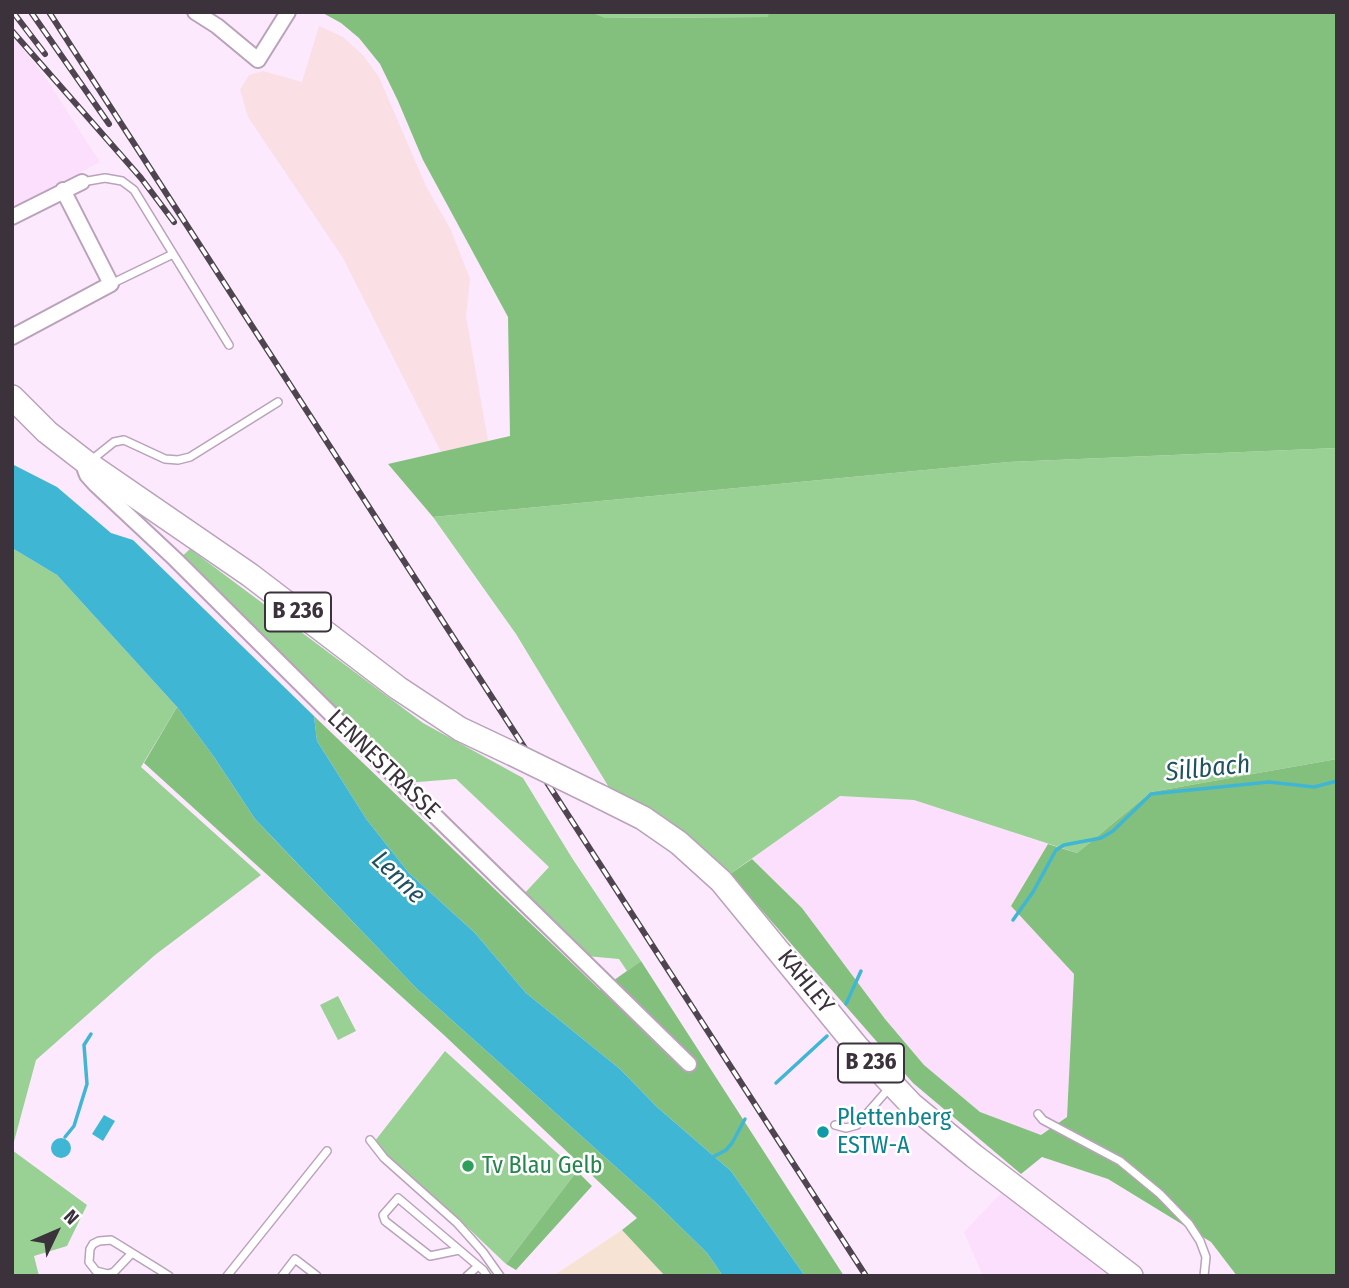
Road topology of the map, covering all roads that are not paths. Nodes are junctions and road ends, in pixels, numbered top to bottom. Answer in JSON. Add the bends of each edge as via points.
{"nodes":[{"id":1,"x":195,"y":12,"type":"edge"},
{"id":2,"x":288,"y":12,"type":"edge"},
{"id":3,"x":82,"y":182,"type":"joint"},
{"id":4,"x":64,"y":190,"type":"junction"},
{"id":5,"x":12,"y":217,"type":"edge"},
{"id":6,"x":173,"y":254,"type":"junction"},
{"id":7,"x":111,"y":284,"type":"junction"},
{"id":8,"x":12,"y":337,"type":"edge"},
{"id":9,"x":229,"y":345,"type":"dead end"},
{"id":10,"x":12,"y":397,"type":"edge"},
{"id":11,"x":278,"y":402,"type":"dead end"},
{"id":12,"x":87,"y":463,"type":"junction"},
{"id":13,"x":643,"y":818,"type":"joint"},
{"id":14,"x":689,"y":1064,"type":"dead end"},
{"id":15,"x":892,"y":1085,"type":"junction"},
{"id":16,"x":1038,"y":1114,"type":"dead end"},
{"id":17,"x":835,"y":1125,"type":"dead end"},
{"id":18,"x":370,"y":1140,"type":"dead end"},
{"id":19,"x":327,"y":1151,"type":"dead end"},
{"id":20,"x":459,"y":1250,"type":"junction"},
{"id":21,"x":132,"y":1253,"type":"junction"},
{"id":22,"x":478,"y":1266,"type":"junction"},
{"id":23,"x":169,"y":1276,"type":"edge"},
{"id":24,"x":227,"y":1276,"type":"edge"},
{"id":25,"x":282,"y":1276,"type":"edge"},
{"id":26,"x":317,"y":1276,"type":"edge"},
{"id":27,"x":467,"y":1276,"type":"edge"},
{"id":28,"x":487,"y":1276,"type":"edge"},
{"id":29,"x":500,"y":1276,"type":"edge"},
{"id":30,"x":1131,"y":1276,"type":"edge"},
{"id":31,"x":1203,"y":1276,"type":"edge"}],
"edges":[{"from":1,"to":2,"type":"street","via":[[258,60]]},
{"from":3,"to":4,"type":"street"},
{"from":3,"to":6,"type":"lane","via":[[105,178],[122,181],[134,190]]},
{"from":4,"to":5,"type":"street"},
{"from":4,"to":7,"type":"street"},
{"from":6,"to":7,"type":"lane"},
{"from":6,"to":9,"type":"lane"},
{"from":7,"to":8,"type":"street"},
{"from":10,"to":12,"type":"main road","name":"LENNESTRASSE","number":"B 236"},
{"from":11,"to":12,"type":"lane","via":[[190,457],[165,459],[124,440],[114,442]]},
{"from":12,"to":13,"type":"main road","name":"LENNESTRASSE","number":"B 236","bridge":true,"via":[[460,729]]},
{"from":12,"to":14,"type":"street","name":"LENNESTRASSE","via":[[85,470],[96,485]]},
{"from":13,"to":15,"type":"main road","name":"KAHLEY","number":"B 236","via":[[680,843],[728,888]]},
{"from":15,"to":17,"type":"lane","via":[[857,1125]]},
{"from":15,"to":30,"type":"main road","name":"KAHLEY","number":"B 236","via":[[942,1131]]},
{"from":16,"to":31,"type":"lane","via":[[1120,1161],[1160,1194],[1200,1241],[1206,1257]]},
{"from":18,"to":29,"type":"lane","via":[[457,1223]]},
{"from":19,"to":24,"type":"lane"},
{"from":20,"to":20,"type":"lane","via":[[398,1198],[383,1214],[385,1221],[430,1256]]},
{"from":20,"to":22,"type":"lane"},
{"from":21,"to":21,"type":"lane","via":[[111,1240],[99,1241],[90,1249],[89,1262],[96,1272],[108,1274]]},
{"from":21,"to":23,"type":"lane"},
{"from":22,"to":27,"type":"lane"},
{"from":22,"to":28,"type":"lane"},
{"from":25,"to":26,"type":"lane","via":[[295,1259]]}]}
